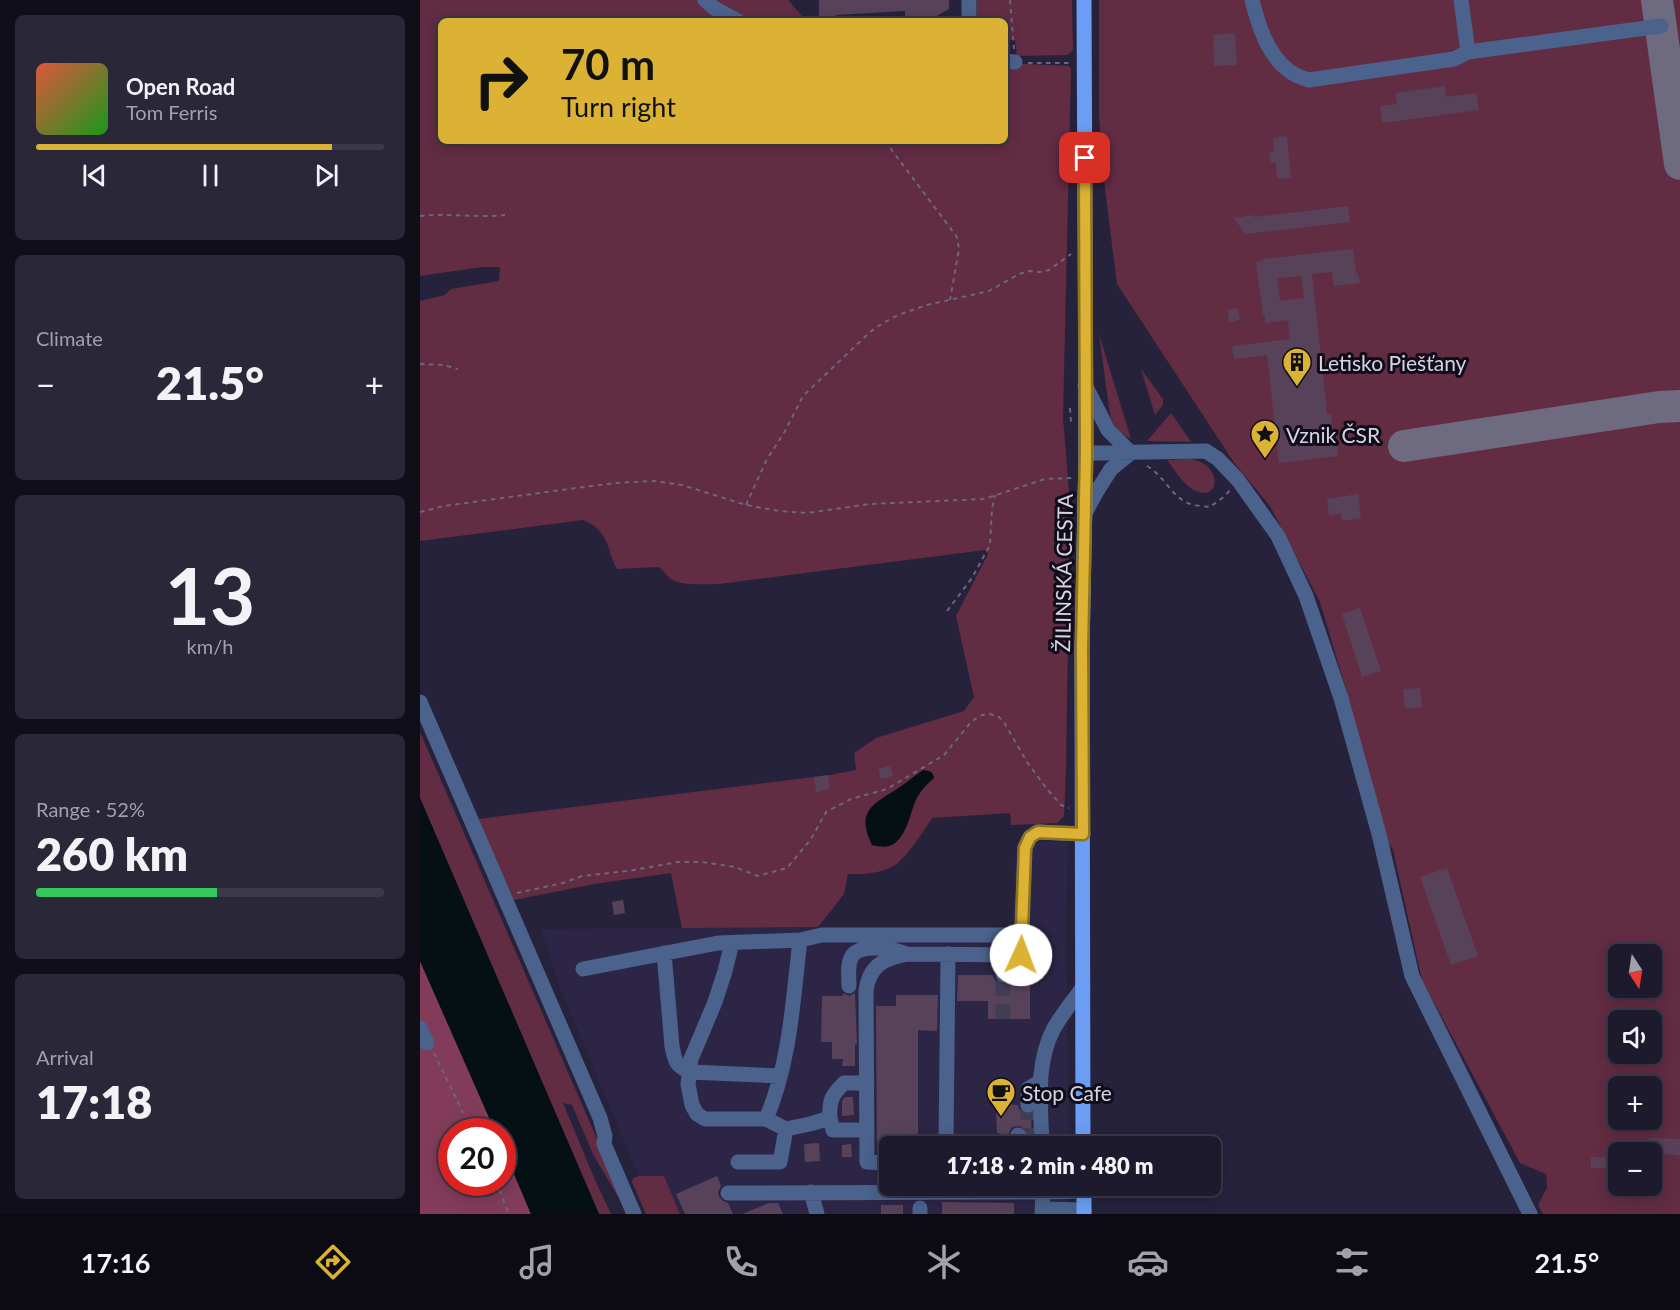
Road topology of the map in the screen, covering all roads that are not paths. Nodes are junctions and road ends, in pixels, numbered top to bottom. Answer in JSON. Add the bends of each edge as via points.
{"nodes":[{"id":1,"x":705,"y":0,"type":"edge"},
{"id":2,"x":969,"y":0,"type":"edge"},
{"id":3,"x":1084,"y":0,"type":"edge"},
{"id":4,"x":1252,"y":0,"type":"edge"},
{"id":5,"x":1461,"y":0,"type":"edge"},
{"id":6,"x":732,"y":18,"type":"edge"},
{"id":7,"x":969,"y":18,"type":"edge"},
{"id":8,"x":1661,"y":26,"type":"dead end"},
{"id":9,"x":1468,"y":52,"type":"junction"},
{"id":10,"x":1085,"y":385,"type":"junction"},
{"id":11,"x":1086,"y":453,"type":"junction"},
{"id":12,"x":1131,"y":453,"type":"junction"},
{"id":13,"x":1085,"y":513,"type":"junction"},
{"id":14,"x":420,"y":702,"type":"edge"},
{"id":15,"x":1083,"y":834,"type":"junction"},
{"id":16,"x":1022,"y":935,"type":"junction"},
{"id":17,"x":800,"y":940,"type":"junction"},
{"id":18,"x":732,"y":943,"type":"junction"},
{"id":19,"x":664,"y":953,"type":"junction"},
{"id":20,"x":906,"y":954,"type":"junction"},
{"id":21,"x":948,"y":954,"type":"junction"},
{"id":22,"x":1003,"y":954,"type":"junction"},
{"id":23,"x":583,"y":969,"type":"dead end"},
{"id":24,"x":1003,"y":975,"type":"tunnel mouth"},
{"id":25,"x":849,"y":986,"type":"dead end"},
{"id":26,"x":1083,"y":987,"type":"junction"},
{"id":27,"x":420,"y":1028,"type":"edge"},
{"id":28,"x":427,"y":1043,"type":"road end"},
{"id":29,"x":690,"y":1072,"type":"junction"},
{"id":30,"x":780,"y":1076,"type":"junction"},
{"id":31,"x":867,"y":1083,"type":"junction"},
{"id":32,"x":830,"y":1118,"type":"junction"},
{"id":33,"x":766,"y":1119,"type":"junction"},
{"id":34,"x":786,"y":1129,"type":"junction"},
{"id":35,"x":867,"y":1130,"type":"junction"},
{"id":36,"x":946,"y":1136,"type":"edge"},
{"id":37,"x":1039,"y":1136,"type":"edge"},
{"id":38,"x":1083,"y":1136,"type":"edge"},
{"id":39,"x":738,"y":1162,"type":"dead end"},
{"id":40,"x":879,"y":1163,"type":"edge"},
{"id":41,"x":879,"y":1191,"type":"edge"},
{"id":42,"x":811,"y":1192,"type":"junction"},
{"id":43,"x":728,"y":1193,"type":"dead end"},
{"id":44,"x":1043,"y":1196,"type":"edge"},
{"id":45,"x":1084,"y":1196,"type":"edge"},
{"id":46,"x":1042,"y":1212,"type":"edge"},
{"id":47,"x":1084,"y":1212,"type":"edge"},
{"id":48,"x":634,"y":1214,"type":"edge"},
{"id":49,"x":817,"y":1214,"type":"edge"},
{"id":50,"x":1530,"y":1214,"type":"edge"}],
"edges":[{"from":1,"to":6,"type":"street"},
{"from":2,"to":7,"type":"street"},
{"from":3,"to":10,"type":"main road","name":"ŽILINSKÁ CESTA"},
{"from":4,"to":9,"type":"street","via":[[1258,24],[1273,53],[1286,69],[1309,80],[1454,59]]},
{"from":5,"to":9,"type":"street"},
{"from":8,"to":9,"type":"street"},
{"from":10,"to":11,"type":"main road","name":"ŽILINSKÁ CESTA"},
{"from":10,"to":12,"type":"street","via":[[1108,430]]},
{"from":11,"to":12,"type":"street"},
{"from":11,"to":13,"type":"main road","name":"ŽILINSKÁ CESTA"},
{"from":12,"to":13,"type":"street","via":[[1111,469]]},
{"from":12,"to":50,"type":"street","via":[[1206,451],[1238,480],[1278,536],[1306,596],[1341,698],[1379,834],[1412,976]]},
{"from":13,"to":15,"type":"main road","name":"ŽILINSKÁ CESTA"},
{"from":14,"to":48,"type":"street","via":[[596,1107],[604,1129],[604,1144]]},
{"from":15,"to":16,"type":"street","via":[[1038,832],[1030,837],[1025,848]]},
{"from":15,"to":26,"type":"main road","name":"ŽILINSKÁ CESTA"},
{"from":16,"to":17,"type":"street","via":[[832,934]]},
{"from":16,"to":22,"type":"street","via":[[1021,955]]},
{"from":17,"to":18,"type":"street"},
{"from":17,"to":30,"type":"street"},
{"from":18,"to":19,"type":"street"},
{"from":18,"to":29,"type":"street","via":[[726,971],[691,1059]]},
{"from":19,"to":23,"type":"street"},
{"from":19,"to":29,"type":"street","via":[[674,1059],[679,1067]]},
{"from":20,"to":21,"type":"street"},
{"from":20,"to":25,"type":"street","via":[[880,948],[858,951],[851,959]]},
{"from":20,"to":31,"type":"street","via":[[880,964],[867,984]]},
{"from":21,"to":22,"type":"street"},
{"from":21,"to":36,"type":"street"},
{"from":22,"to":24,"type":"street"},
{"from":26,"to":37,"type":"street","via":[[1053,1030],[1029,1095]]},
{"from":26,"to":38,"type":"main road","name":"ŽILINSKÁ CESTA"},
{"from":27,"to":28,"type":"street"},
{"from":29,"to":30,"type":"street"},
{"from":29,"to":33,"type":"street","via":[[688,1084],[693,1105],[705,1119]]},
{"from":30,"to":33,"type":"street"},
{"from":31,"to":32,"type":"street","via":[[844,1083],[829,1103]]},
{"from":31,"to":35,"type":"street"},
{"from":32,"to":34,"type":"street"},
{"from":32,"to":35,"type":"street","via":[[833,1130]]},
{"from":33,"to":34,"type":"street"},
{"from":34,"to":39,"type":"street","via":[[780,1162]]},
{"from":35,"to":40,"type":"street","via":[[867,1162]]},
{"from":41,"to":42,"type":"street"},
{"from":42,"to":43,"type":"street"},
{"from":42,"to":49,"type":"street"},
{"from":44,"to":46,"type":"street"},
{"from":45,"to":47,"type":"main road"},
{"from":46,"to":47,"type":"street"}]}
